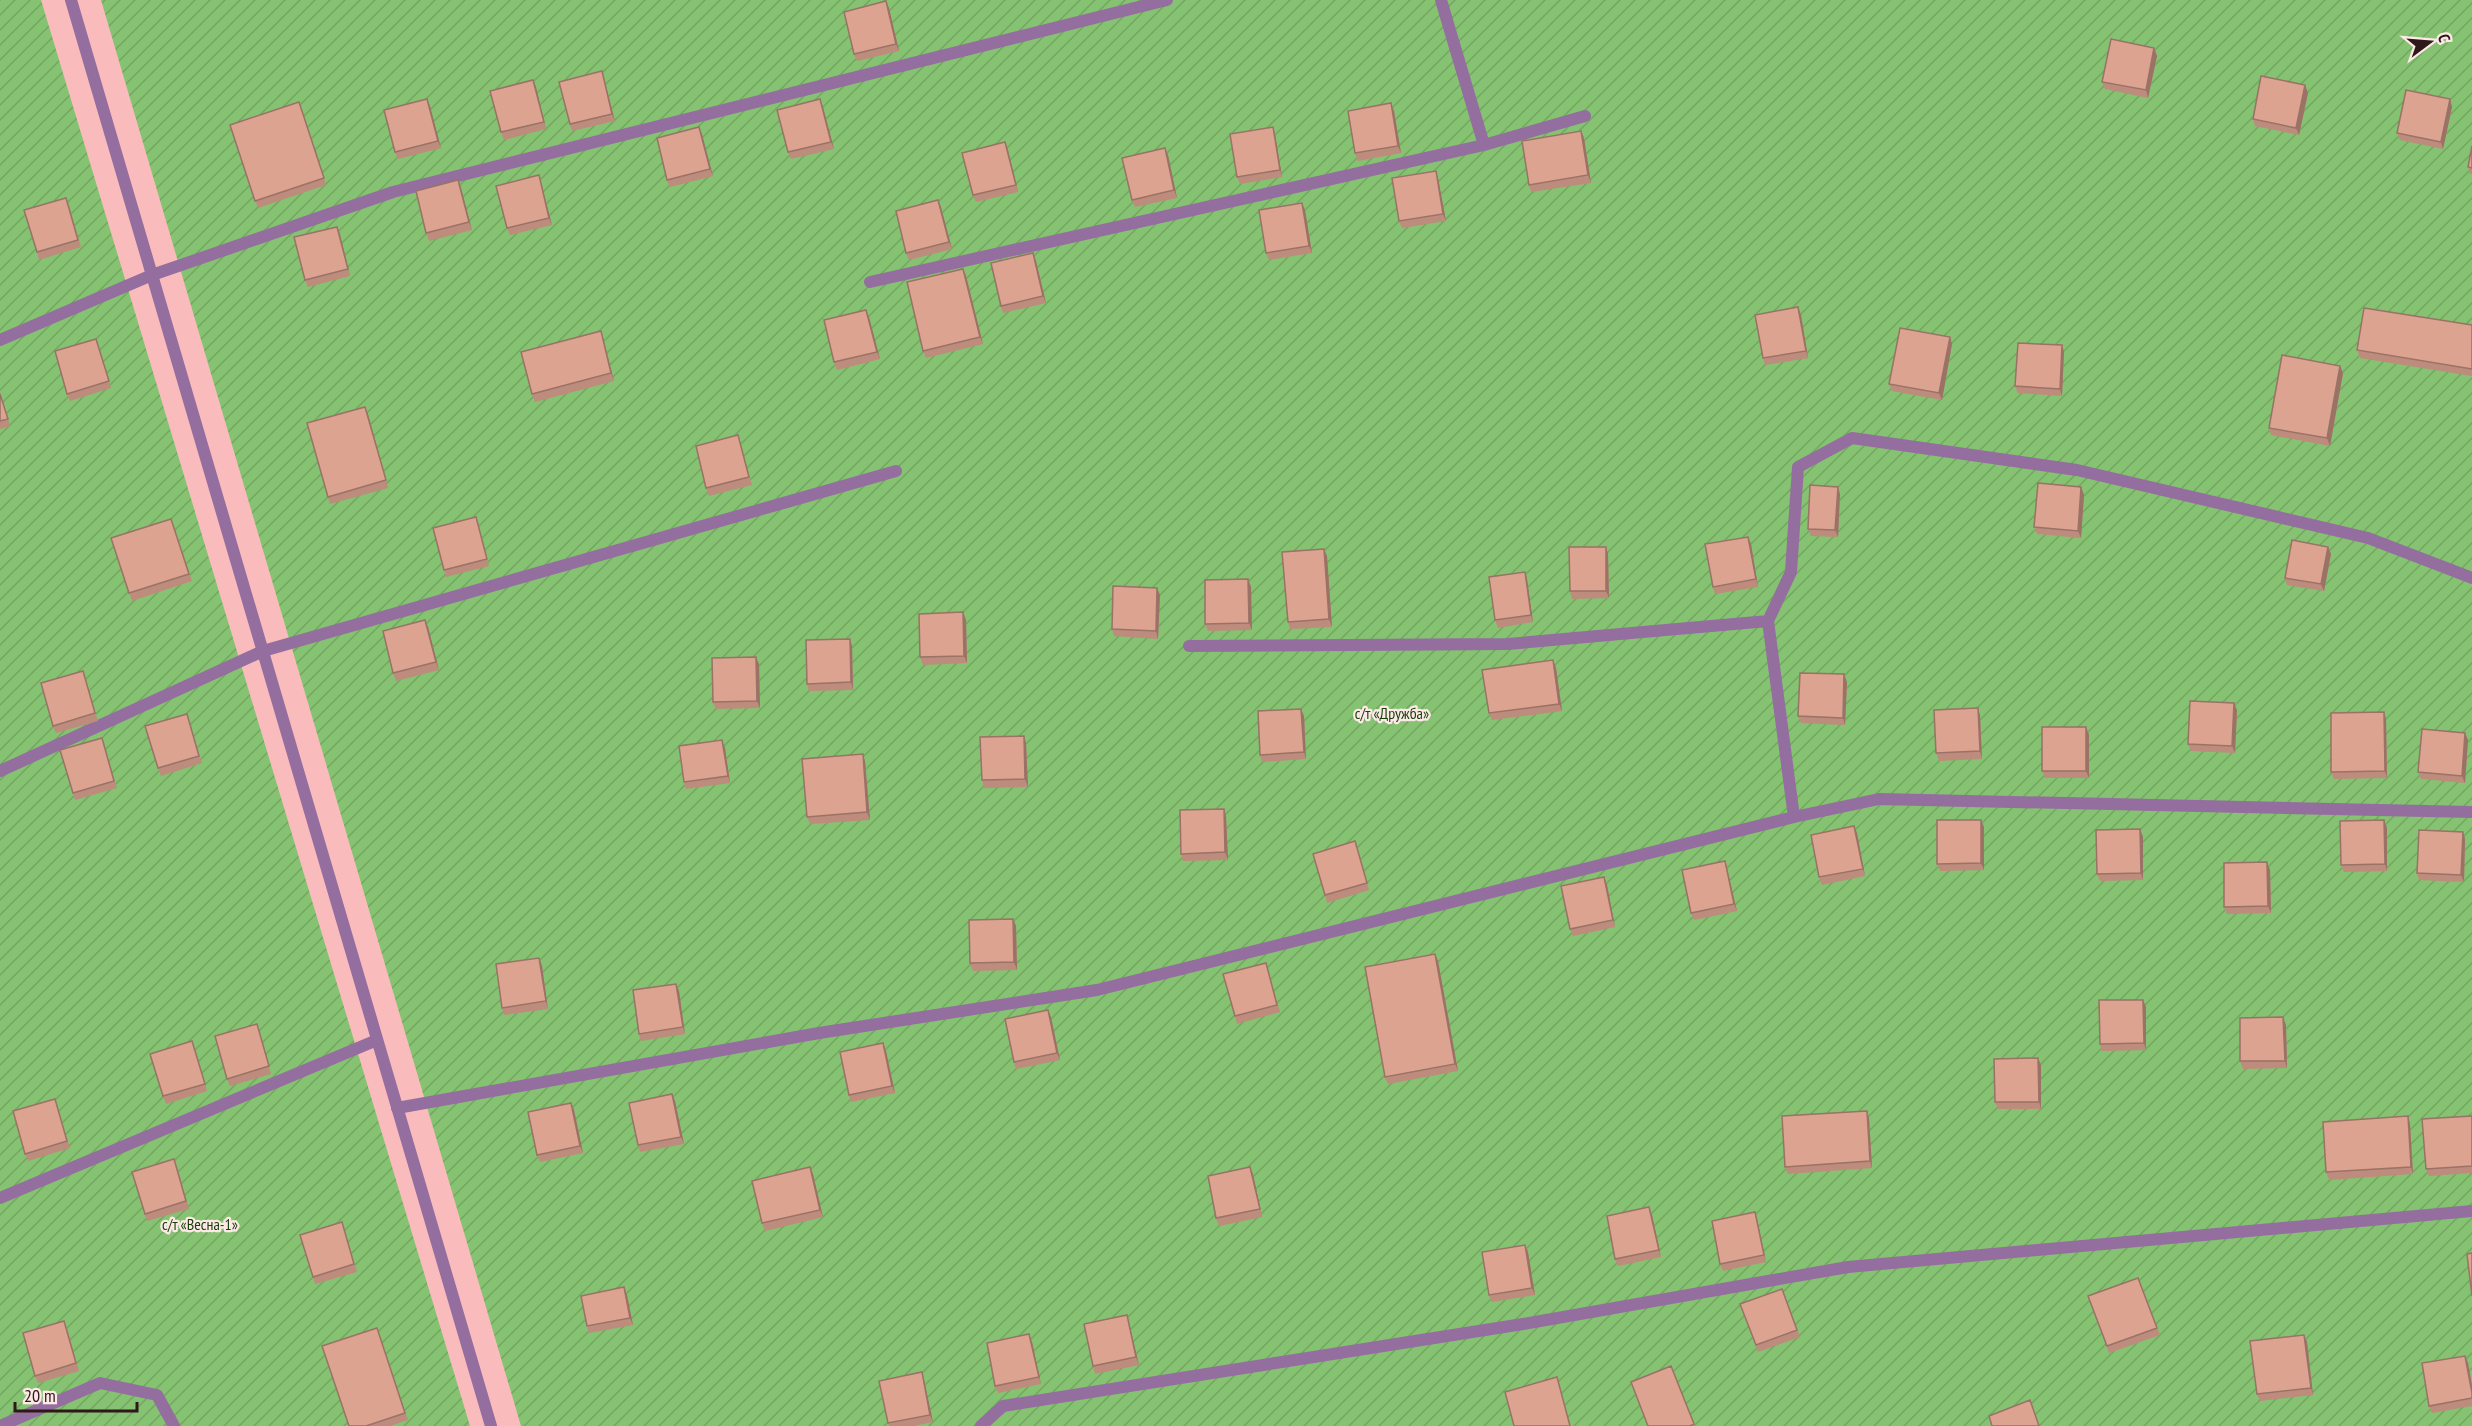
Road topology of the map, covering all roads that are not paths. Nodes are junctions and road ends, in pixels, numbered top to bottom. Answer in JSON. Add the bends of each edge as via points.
{"nodes":[{"id":1,"x":71,"y":0,"type":"edge"},
{"id":2,"x":1167,"y":0,"type":"edge"},
{"id":3,"x":1441,"y":0,"type":"edge"},
{"id":4,"x":1585,"y":116,"type":"dead end"},
{"id":5,"x":1484,"y":145,"type":"junction"},
{"id":6,"x":152,"y":275,"type":"junction"},
{"id":7,"x":870,"y":282,"type":"dead end"},
{"id":8,"x":0,"y":340,"type":"edge"},
{"id":9,"x":896,"y":471,"type":"dead end"},
{"id":10,"x":2472,"y":578,"type":"edge"},
{"id":11,"x":1768,"y":621,"type":"junction"},
{"id":12,"x":1189,"y":646,"type":"dead end"},
{"id":13,"x":263,"y":651,"type":"junction"},
{"id":14,"x":0,"y":771,"type":"edge"},
{"id":15,"x":2472,"y":812,"type":"edge"},
{"id":16,"x":1794,"y":817,"type":"junction"},
{"id":17,"x":377,"y":1040,"type":"junction"},
{"id":18,"x":397,"y":1108,"type":"junction"},
{"id":19,"x":0,"y":1198,"type":"edge"},
{"id":20,"x":2472,"y":1211,"type":"edge"},
{"id":21,"x":0,"y":1426,"type":"edge"},
{"id":22,"x":174,"y":1426,"type":"edge"},
{"id":23,"x":491,"y":1426,"type":"edge"},
{"id":24,"x":981,"y":1426,"type":"edge"}],
"edges":[{"from":1,"to":6,"type":"street"},
{"from":2,"to":6,"type":"street","via":[[393,192]]},
{"from":3,"to":5,"type":"street"},
{"from":4,"to":5,"type":"street"},
{"from":5,"to":7,"type":"street"},
{"from":6,"to":8,"type":"street"},
{"from":6,"to":13,"type":"street"},
{"from":9,"to":13,"type":"street"},
{"from":10,"to":11,"type":"street","via":[[2368,538],[2077,470],[1852,438],[1798,467],[1791,572]]},
{"from":11,"to":12,"type":"street","via":[[1508,644]]},
{"from":11,"to":16,"type":"street"},
{"from":13,"to":14,"type":"street"},
{"from":13,"to":17,"type":"street"},
{"from":15,"to":16,"type":"street","via":[[1879,800]]},
{"from":16,"to":18,"type":"street","via":[[1097,990],[819,1033]]},
{"from":17,"to":18,"type":"street"},
{"from":17,"to":19,"type":"street"},
{"from":18,"to":23,"type":"street"},
{"from":20,"to":24,"type":"street","via":[[1848,1267],[1523,1324],[1003,1406]]},
{"from":21,"to":22,"type":"street","via":[[99,1383],[157,1395]]}]}
